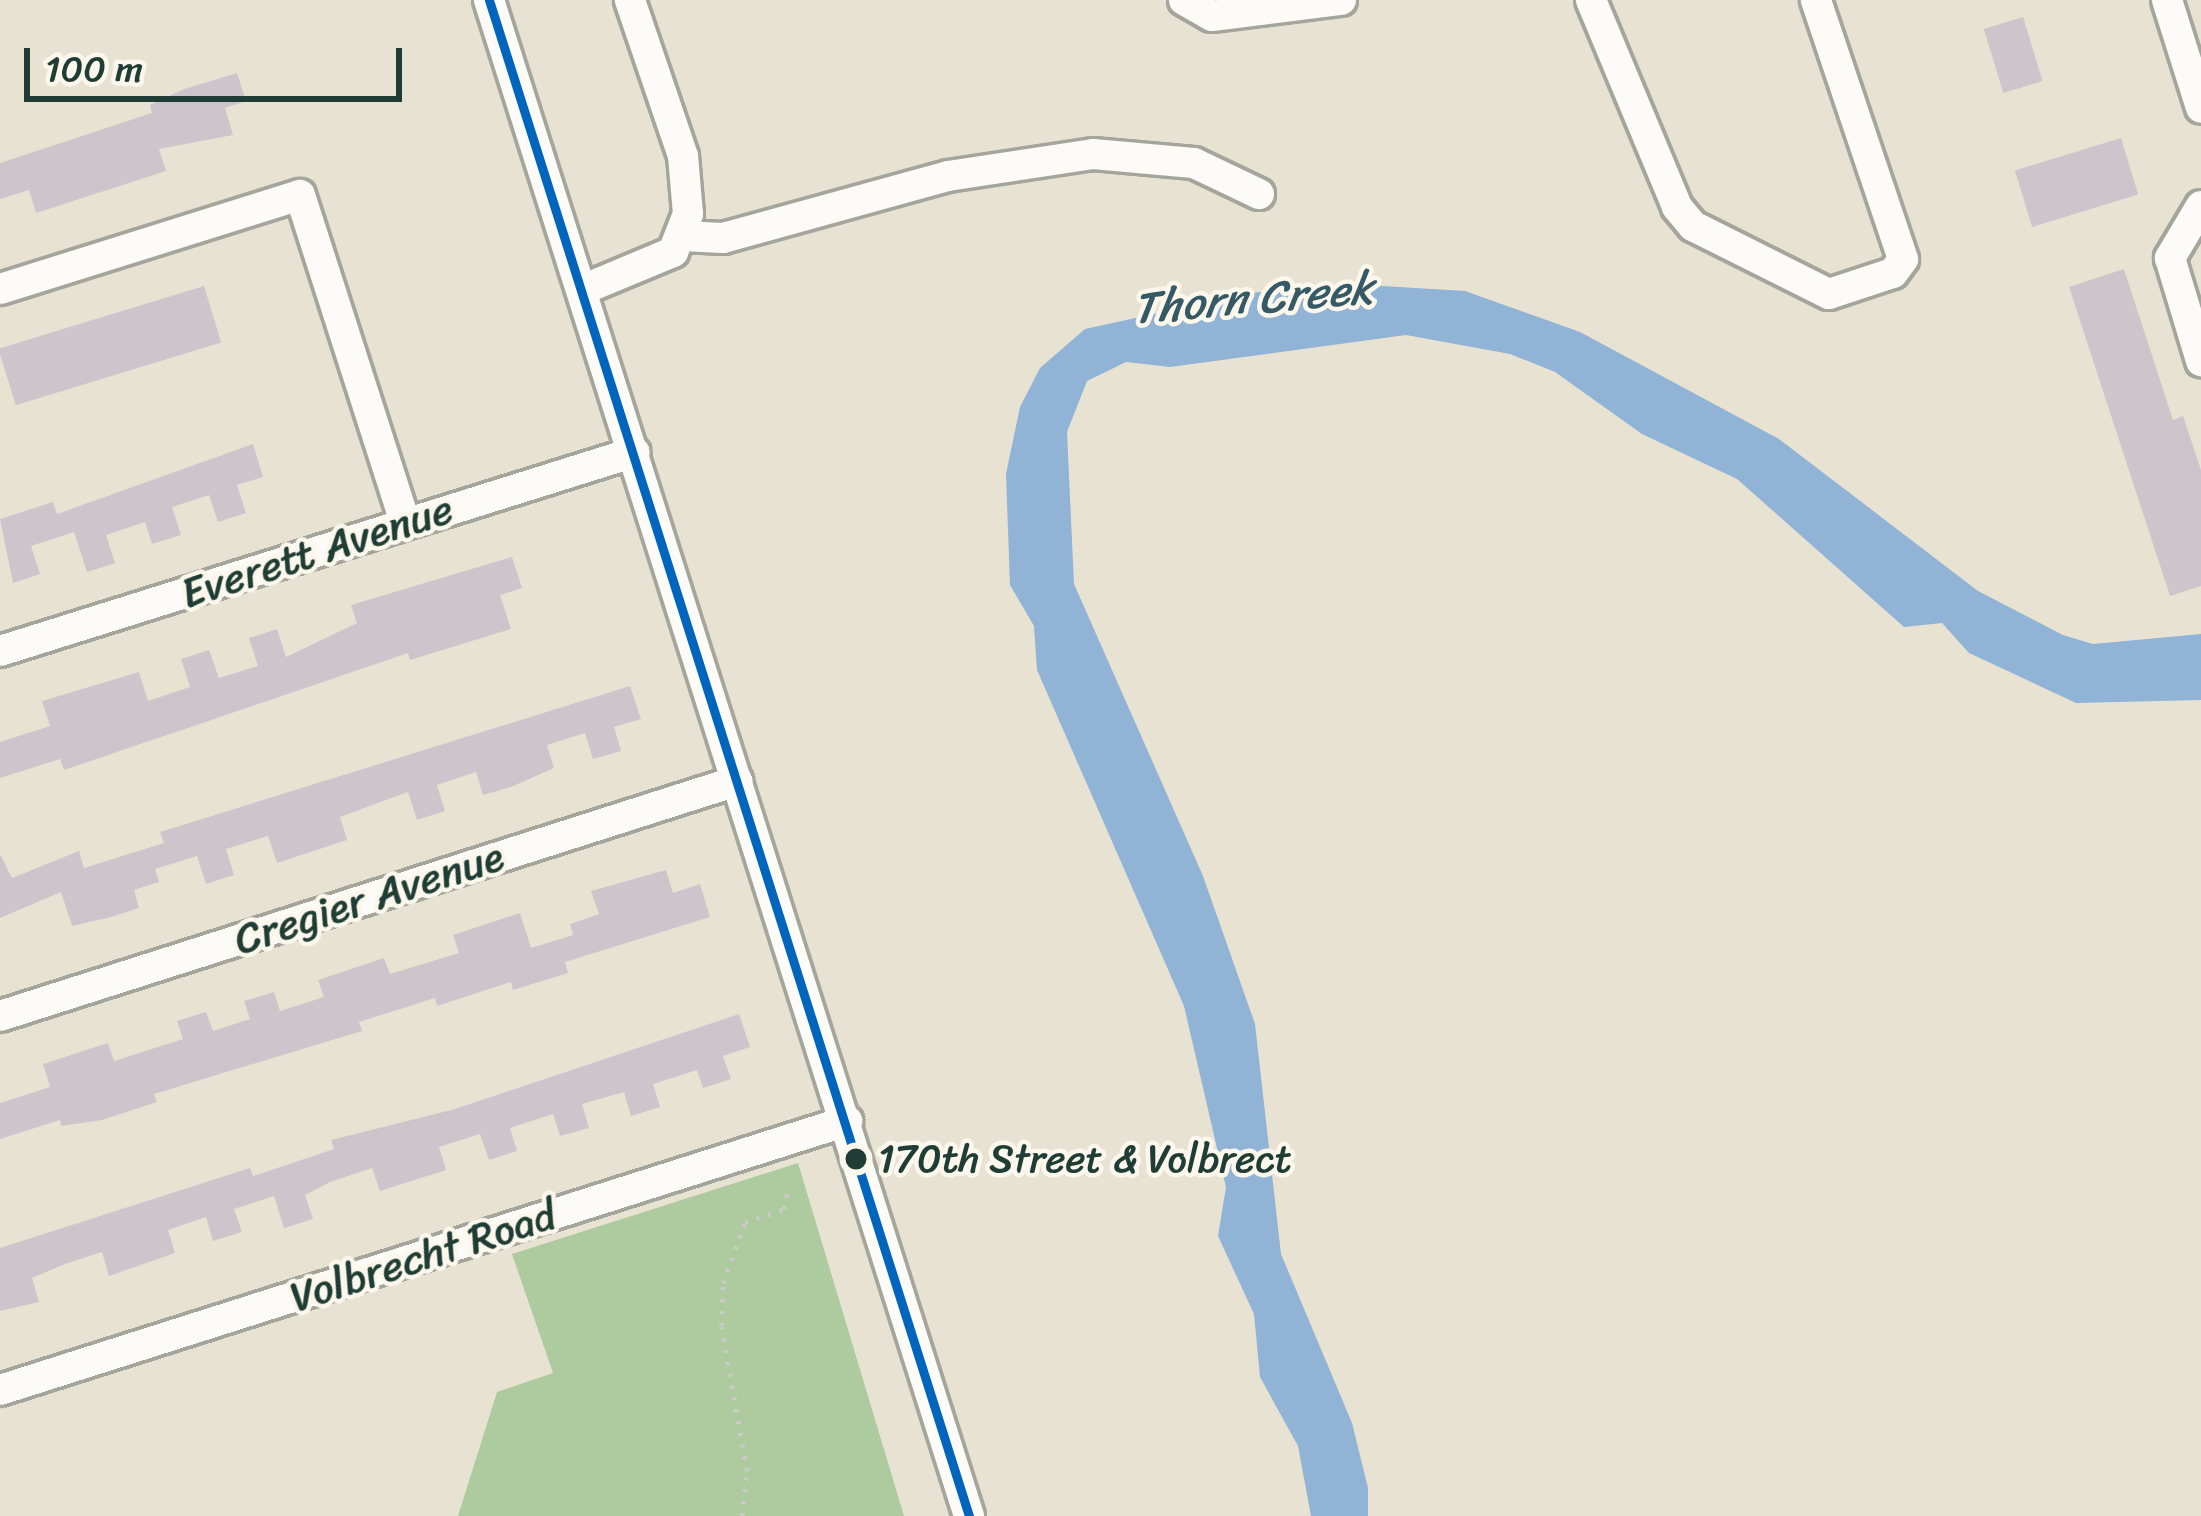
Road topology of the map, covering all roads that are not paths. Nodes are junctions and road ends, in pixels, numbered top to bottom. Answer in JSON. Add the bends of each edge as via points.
{"nodes":[{"id":1,"x":489,"y":0,"type":"edge"},
{"id":2,"x":630,"y":0,"type":"edge"},
{"id":3,"x":1184,"y":0,"type":"edge"},
{"id":4,"x":1341,"y":0,"type":"edge"},
{"id":5,"x":1591,"y":0,"type":"edge"},
{"id":6,"x":1816,"y":0,"type":"edge"},
{"id":7,"x":2167,"y":0,"type":"edge"},
{"id":8,"x":2201,"y":108,"type":"edge"},
{"id":9,"x":1259,"y":194,"type":"dead end"},
{"id":10,"x":2201,"y":206,"type":"edge"},
{"id":11,"x":682,"y":236,"type":"junction"},
{"id":12,"x":0,"y":290,"type":"edge"},
{"id":13,"x":582,"y":290,"type":"junction"},
{"id":14,"x":2201,"y":361,"type":"edge"},
{"id":15,"x":635,"y":452,"type":"junction"},
{"id":16,"x":405,"y":522,"type":"junction"},
{"id":17,"x":0,"y":651,"type":"edge"},
{"id":18,"x":737,"y":781,"type":"junction"},
{"id":19,"x":0,"y":1016,"type":"edge"},
{"id":20,"x":847,"y":1121,"type":"junction"},
{"id":21,"x":0,"y":1390,"type":"edge"},
{"id":22,"x":970,"y":1516,"type":"edge"}],
"edges":[{"from":1,"to":13,"type":"street"},
{"from":2,"to":11,"type":"street","via":[[683,156]]},
{"from":3,"to":4,"type":"street","via":[[1212,16]]},
{"from":5,"to":6,"type":"street","via":[[1677,207],[1693,226],[1829,294],[1893,273],[1903,259]]},
{"from":7,"to":8,"type":"street"},
{"from":9,"to":11,"type":"street","via":[[1194,163],[1093,154],[948,176],[723,238]]},
{"from":10,"to":14,"type":"street","via":[[2170,258]]},
{"from":11,"to":13,"type":"street","via":[[656,261]]},
{"from":12,"to":16,"type":"street","via":[[300,195]]},
{"from":13,"to":15,"type":"street"},
{"from":15,"to":16,"type":"street","name":"Everett Avenue"},
{"from":15,"to":18,"type":"street"},
{"from":16,"to":17,"type":"street","name":"Everett Avenue"},
{"from":18,"to":19,"type":"street","name":"Cregier Avenue"},
{"from":18,"to":20,"type":"street"},
{"from":20,"to":21,"type":"street","name":"Volbrecht Road"},
{"from":20,"to":22,"type":"street"}]}
